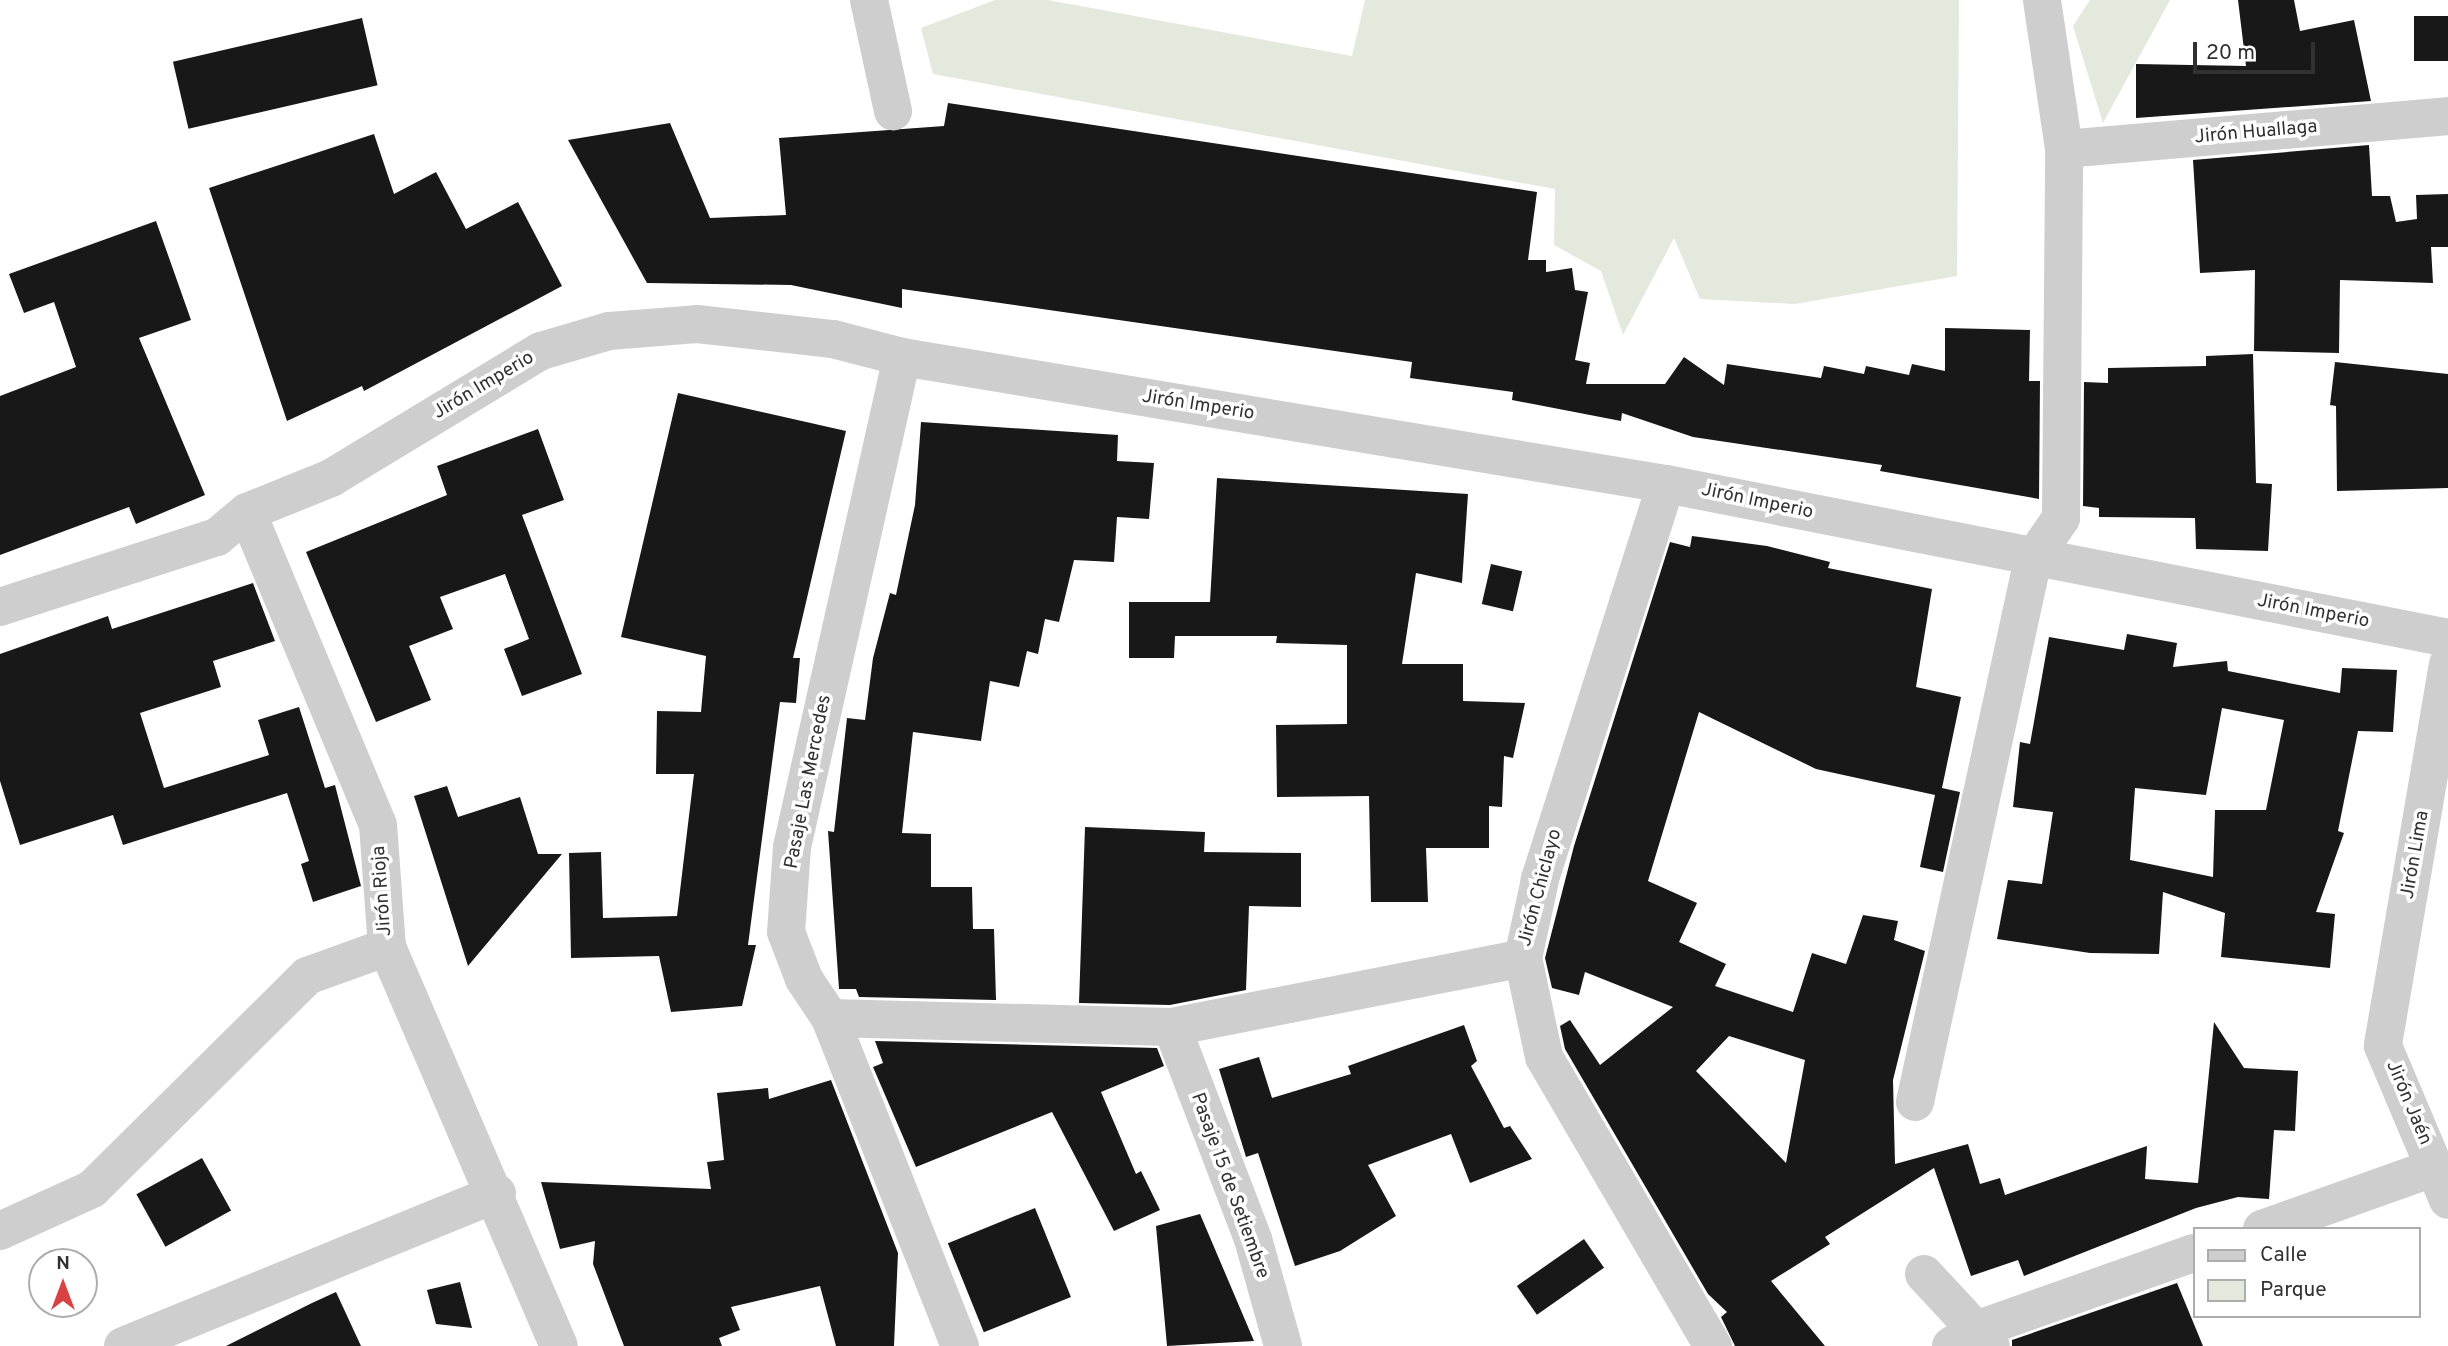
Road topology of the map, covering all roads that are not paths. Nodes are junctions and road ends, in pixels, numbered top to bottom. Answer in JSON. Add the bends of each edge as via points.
{"nodes":[{"id":1,"x":869,"y":0,"type":"edge"},
{"id":2,"x":2042,"y":0,"type":"edge"},
{"id":3,"x":893,"y":111,"type":"dead end"},
{"id":4,"x":2448,"y":116,"type":"edge"},
{"id":5,"x":2064,"y":149,"type":"junction"},
{"id":6,"x":902,"y":357,"type":"junction"},
{"id":7,"x":1666,"y":484,"type":"junction"},
{"id":8,"x":247,"y":512,"type":"junction"},
{"id":9,"x":2033,"y":559,"type":"junction"},
{"id":10,"x":0,"y":607,"type":"edge"},
{"id":11,"x":2448,"y":638,"type":"edge"},
{"id":12,"x":2448,"y":664,"type":"edge"},
{"id":13,"x":387,"y":947,"type":"junction"},
{"id":14,"x":1523,"y":958,"type":"junction"},
{"id":15,"x":830,"y":1017,"type":"junction"},
{"id":16,"x":1172,"y":1027,"type":"junction"},
{"id":17,"x":2383,"y":1046,"type":"joint"},
{"id":18,"x":1915,"y":1102,"type":"dead end"},
{"id":19,"x":2442,"y":1184,"type":"edge"},
{"id":20,"x":497,"y":1193,"type":"junction"},
{"id":21,"x":2270,"y":1227,"type":"edge"},
{"id":22,"x":0,"y":1231,"type":"edge"},
{"id":23,"x":2192,"y":1253,"type":"edge"},
{"id":24,"x":1924,"y":1274,"type":"dead end"},
{"id":25,"x":1973,"y":1340,"type":"edge"},
{"id":26,"x":122,"y":1346,"type":"edge"},
{"id":27,"x":559,"y":1346,"type":"edge"},
{"id":28,"x":960,"y":1346,"type":"edge"},
{"id":29,"x":1283,"y":1346,"type":"edge"},
{"id":30,"x":1713,"y":1346,"type":"edge"}],
"edges":[{"from":1,"to":3,"type":"street"},
{"from":2,"to":5,"type":"street"},
{"from":4,"to":5,"type":"street","name":"Jirón Huallaga"},
{"from":5,"to":9,"type":"street","via":[[2061,518]]},
{"from":6,"to":7,"type":"street","name":"Jirón Imperio"},
{"from":6,"to":8,"type":"street","name":"Jirón Imperio","via":[[833,339],[696,324],[610,331],[541,351],[331,478]]},
{"from":6,"to":15,"type":"street","name":"Pasaje Las Mercedes","via":[[792,847],[786,932],[804,979]]},
{"from":7,"to":9,"type":"street","name":"Jirón Imperio"},
{"from":7,"to":14,"type":"street","name":"Jirón Chiclayo","via":[[1540,880]]},
{"from":8,"to":10,"type":"street","name":"Jirón Imperio","via":[[217,537]]},
{"from":8,"to":13,"type":"street","name":"Jirón Rioja","via":[[378,825]]},
{"from":9,"to":11,"type":"street","name":"Jirón Imperio"},
{"from":9,"to":18,"type":"street"},
{"from":12,"to":17,"type":"street","name":"Jirón Lima"},
{"from":13,"to":20,"type":"street","name":"Jirón Rioja"},
{"from":13,"to":22,"type":"street","via":[[307,976],[92,1189]]},
{"from":14,"to":16,"type":"street"},
{"from":14,"to":30,"type":"street","name":"Jirón Chiclayo","via":[[1544,1057]]},
{"from":15,"to":16,"type":"street"},
{"from":15,"to":28,"type":"street","name":"Pasaje Las Mercedes"},
{"from":16,"to":29,"type":"street","name":"Pasaje 15 de Setiembre","via":[[1253,1239]]},
{"from":17,"to":19,"type":"street","name":"Jirón Jaén"},
{"from":19,"to":21,"type":"street"},
{"from":20,"to":26,"type":"street"},
{"from":20,"to":27,"type":"street","name":"Jirón Rioja"},
{"from":23,"to":25,"type":"street"},
{"from":24,"to":25,"type":"street"}]}
